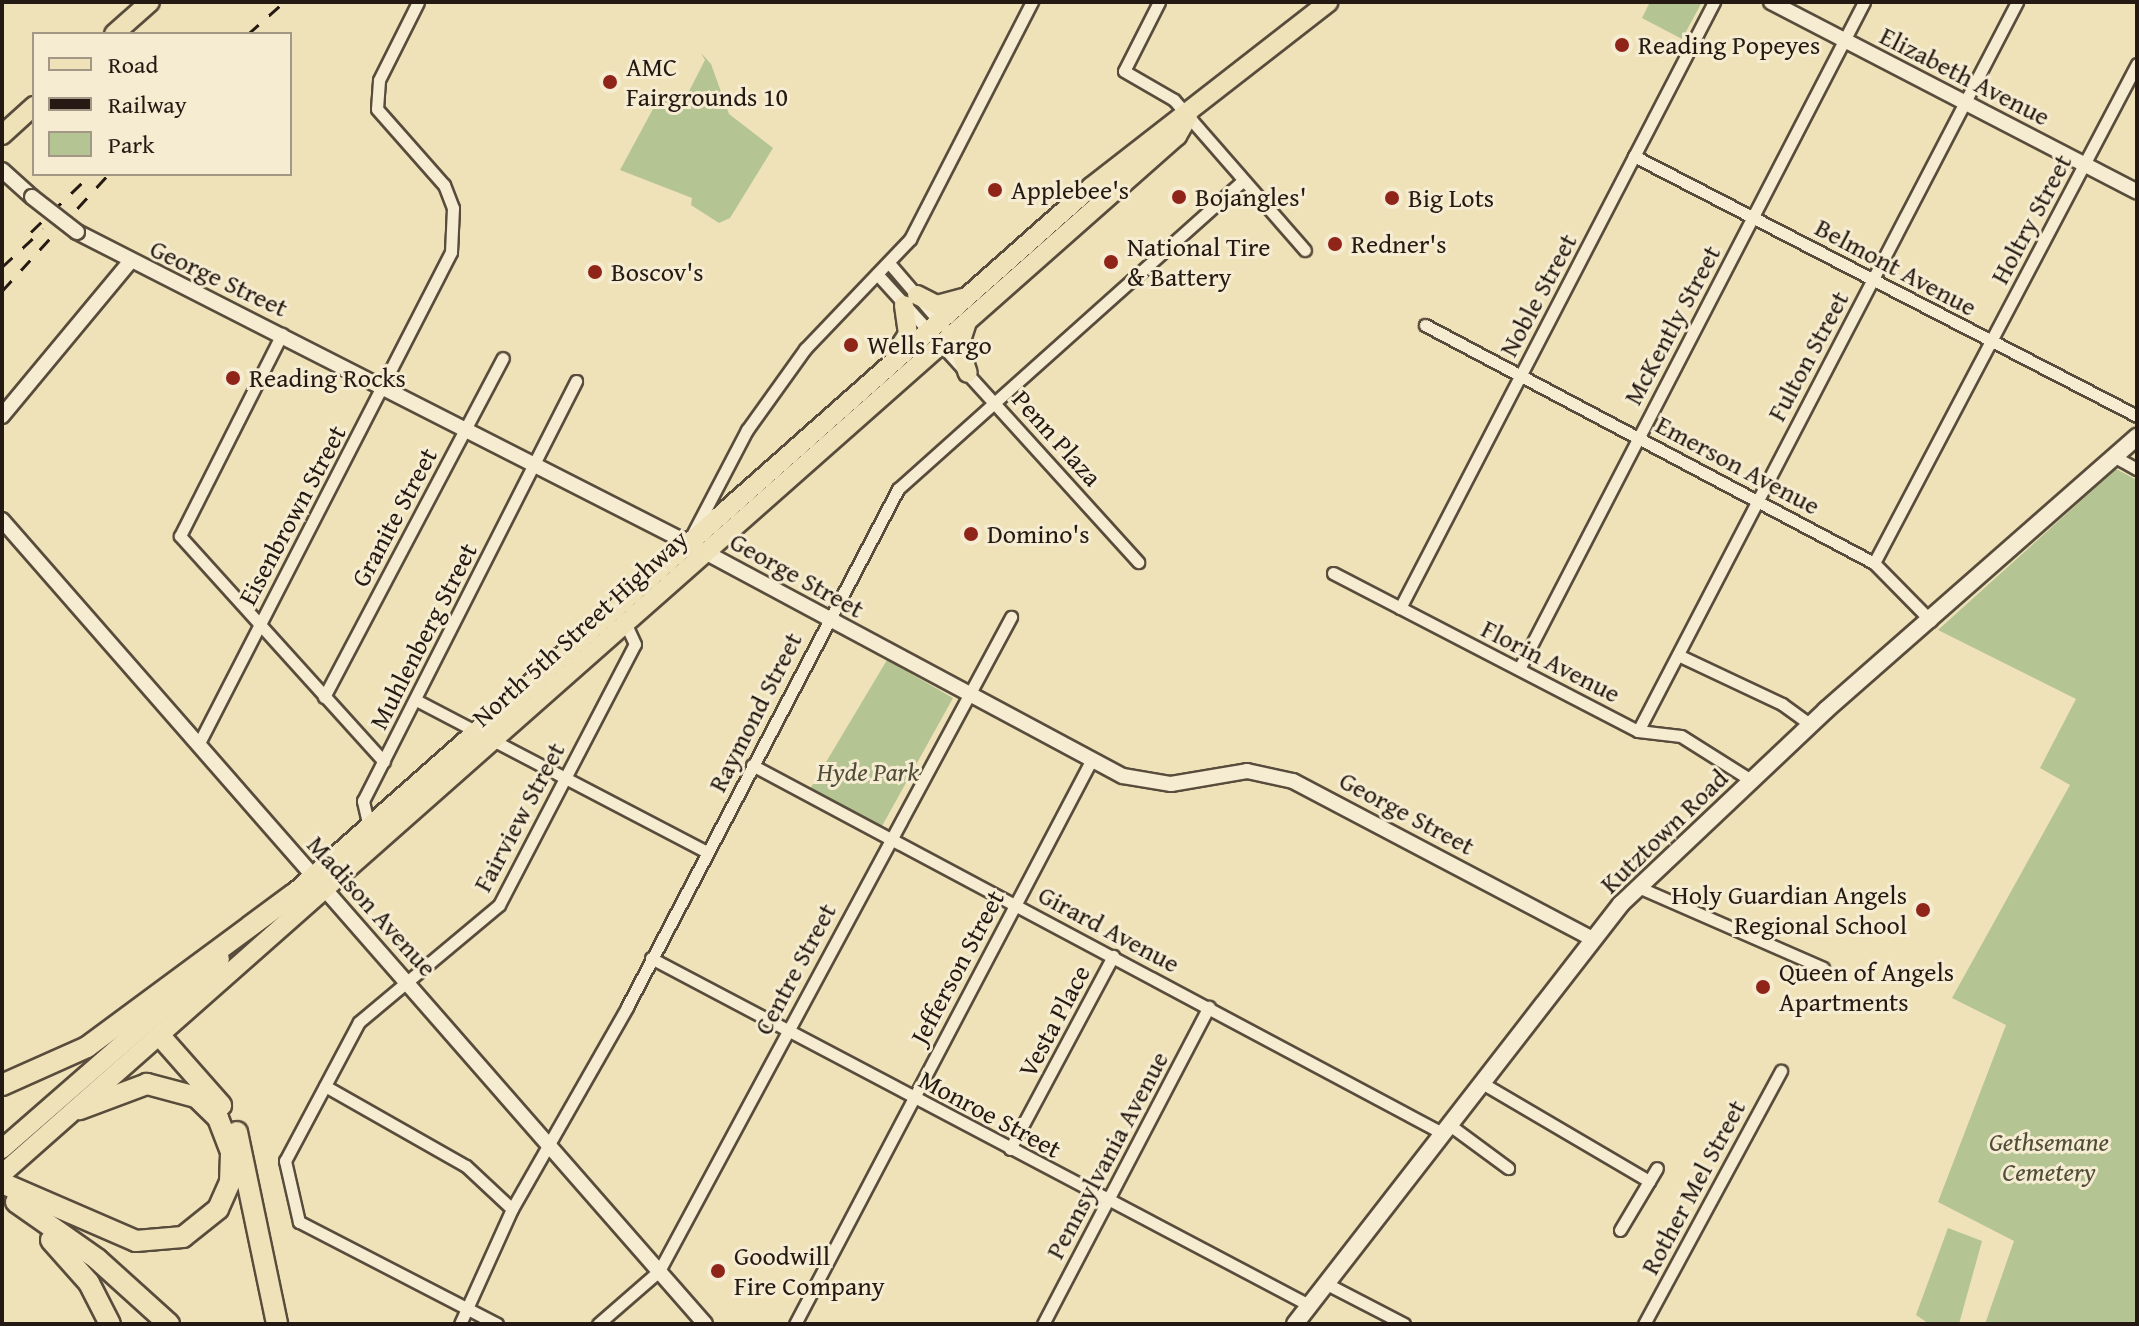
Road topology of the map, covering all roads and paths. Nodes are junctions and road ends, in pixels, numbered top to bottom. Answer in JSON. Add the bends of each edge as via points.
{"nodes":[{"id":1,"x":150,"y":2,"type":"edge"},
{"id":2,"x":418,"y":2,"type":"edge"},
{"id":3,"x":1032,"y":2,"type":"edge"},
{"id":4,"x":1159,"y":2,"type":"edge"},
{"id":5,"x":1329,"y":2,"type":"edge"},
{"id":6,"x":1714,"y":2,"type":"edge"},
{"id":7,"x":1771,"y":2,"type":"edge"},
{"id":8,"x":1864,"y":2,"type":"edge"},
{"id":9,"x":2017,"y":2,"type":"edge"},
{"id":10,"x":116,"y":32,"type":"edge"},
{"id":11,"x":1844,"y":40,"type":"junction"},
{"id":12,"x":2137,"y":64,"type":"edge"},
{"id":13,"x":1965,"y":102,"type":"junction"},
{"id":14,"x":32,"y":108,"type":"edge"},
{"id":15,"x":1188,"y":117,"type":"junction"},
{"id":16,"x":2,"y":135,"type":"edge"},
{"id":17,"x":1634,"y":156,"type":"junction"},
{"id":18,"x":2084,"y":164,"type":"junction"},
{"id":19,"x":2,"y":170,"type":"edge"},
{"id":20,"x":1243,"y":180,"type":"junction"},
{"id":21,"x":2137,"y":192,"type":"edge"},
{"id":22,"x":1754,"y":217,"type":"junction"},
{"id":23,"x":1305,"y":250,"type":"dead end"},
{"id":24,"x":129,"y":263,"type":"junction"},
{"id":25,"x":889,"y":263,"type":"junction"},
{"id":26,"x":877,"y":274,"type":"junction"},
{"id":27,"x":1873,"y":280,"type":"junction"},
{"id":28,"x":971,"y":296,"type":"junction"},
{"id":29,"x":911,"y":300,"type":"junction"},
{"id":30,"x":967,"y":322,"type":"junction"},
{"id":31,"x":1425,"y":325,"type":"dead end"},
{"id":32,"x":282,"y":334,"type":"junction"},
{"id":33,"x":939,"y":334,"type":"junction"},
{"id":34,"x":1991,"y":341,"type":"junction"},
{"id":35,"x":503,"y":358,"type":"dead end"},
{"id":36,"x":889,"y":366,"type":"junction"},
{"id":37,"x":962,"y":367,"type":"junction"},
{"id":38,"x":914,"y":368,"type":"junction"},
{"id":39,"x":1520,"y":377,"type":"junction"},
{"id":40,"x":576,"y":381,"type":"dead end"},
{"id":41,"x":383,"y":386,"type":"junction"},
{"id":42,"x":994,"y":401,"type":"junction"},
{"id":43,"x":2,"y":416,"type":"edge"},
{"id":44,"x":2137,"y":416,"type":"edge"},
{"id":45,"x":464,"y":428,"type":"junction"},
{"id":46,"x":1637,"y":437,"type":"junction"},
{"id":47,"x":2137,"y":437,"type":"edge"},
{"id":48,"x":2115,"y":457,"type":"junction"},
{"id":49,"x":533,"y":465,"type":"junction"},
{"id":50,"x":2137,"y":469,"type":"edge"},
{"id":51,"x":1759,"y":499,"type":"junction"},
{"id":52,"x":2,"y":520,"type":"edge"},
{"id":53,"x":696,"y":548,"type":"junction"},
{"id":54,"x":1138,"y":562,"type":"dead end"},
{"id":55,"x":1874,"y":563,"type":"junction"},
{"id":56,"x":1333,"y":573,"type":"dead end"},
{"id":57,"x":1400,"y":608,"type":"junction"},
{"id":58,"x":1011,"y":617,"type":"dead end"},
{"id":59,"x":827,"y":619,"type":"junction"},
{"id":60,"x":1931,"y":621,"type":"junction"},
{"id":61,"x":625,"y":623,"type":"junction"},
{"id":62,"x":259,"y":625,"type":"junction"},
{"id":63,"x":1678,"y":655,"type":"junction"},
{"id":64,"x":1519,"y":669,"type":"junction"},
{"id":65,"x":969,"y":694,"type":"junction"},
{"id":66,"x":324,"y":697,"type":"junction"},
{"id":67,"x":416,"y":700,"type":"junction"},
{"id":68,"x":1811,"y":725,"type":"junction"},
{"id":69,"x":1638,"y":731,"type":"junction"},
{"id":70,"x":486,"y":735,"type":"junction"},
{"id":71,"x":198,"y":745,"type":"junction"},
{"id":72,"x":1092,"y":759,"type":"junction"},
{"id":73,"x":384,"y":762,"type":"junction"},
{"id":74,"x":752,"y":765,"type":"junction"},
{"id":75,"x":565,"y":778,"type":"junction"},
{"id":76,"x":1751,"y":780,"type":"junction"},
{"id":77,"x":369,"y":827,"type":"junction"},
{"id":78,"x":890,"y":837,"type":"junction"},
{"id":79,"x":707,"y":852,"type":"junction"},
{"id":80,"x":319,"y":881,"type":"junction"},
{"id":81,"x":1638,"y":887,"type":"junction"},
{"id":82,"x":294,"y":894,"type":"junction"},
{"id":83,"x":1015,"y":903,"type":"junction"},
{"id":84,"x":1591,"y":938,"type":"junction"},
{"id":85,"x":1113,"y":956,"type":"junction"},
{"id":86,"x":651,"y":958,"type":"junction"},
{"id":87,"x":1823,"y":968,"type":"dead end"},
{"id":88,"x":407,"y":981,"type":"junction"},
{"id":89,"x":1209,"y":1007,"type":"junction"},
{"id":90,"x":142,"y":1028,"type":"junction"},
{"id":91,"x":787,"y":1030,"type":"junction"},
{"id":92,"x":161,"y":1037,"type":"junction"},
{"id":93,"x":1781,"y":1071,"type":"dead end"},
{"id":94,"x":1482,"y":1083,"type":"junction"},
{"id":95,"x":2,"y":1085,"type":"edge"},
{"id":96,"x":325,"y":1086,"type":"junction"},
{"id":97,"x":913,"y":1098,"type":"junction"},
{"id":98,"x":80,"y":1109,"type":"junction"},
{"id":99,"x":1447,"y":1130,"type":"junction"},
{"id":100,"x":549,"y":1143,"type":"junction"},
{"id":101,"x":2,"y":1149,"type":"edge"},
{"id":102,"x":1010,"y":1149,"type":"junction"},
{"id":103,"x":1508,"y":1168,"type":"dead end"},
{"id":104,"x":1657,"y":1168,"type":"dead end"},
{"id":105,"x":2,"y":1174,"type":"edge"},
{"id":106,"x":1649,"y":1181,"type":"junction"},
{"id":107,"x":2,"y":1183,"type":"edge"},
{"id":108,"x":2,"y":1193,"type":"edge"},
{"id":109,"x":1108,"y":1200,"type":"junction"},
{"id":110,"x":2,"y":1208,"type":"edge"},
{"id":111,"x":512,"y":1209,"type":"junction"},
{"id":112,"x":1620,"y":1230,"type":"dead end"},
{"id":113,"x":51,"y":1240,"type":"junction"},
{"id":114,"x":659,"y":1271,"type":"junction"},
{"id":115,"x":1325,"y":1283,"type":"junction"},
{"id":116,"x":1309,"y":1305,"type":"junction"},
{"id":117,"x":468,"y":1309,"type":"junction"},
{"id":118,"x":110,"y":1324,"type":"edge"},
{"id":119,"x":150,"y":1324,"type":"edge"},
{"id":120,"x":169,"y":1324,"type":"edge"},
{"id":121,"x":277,"y":1324,"type":"edge"},
{"id":122,"x":460,"y":1324,"type":"edge"},
{"id":123,"x":497,"y":1324,"type":"edge"},
{"id":124,"x":598,"y":1324,"type":"edge"},
{"id":125,"x":705,"y":1324,"type":"edge"},
{"id":126,"x":795,"y":1324,"type":"edge"},
{"id":127,"x":1043,"y":1324,"type":"edge"},
{"id":128,"x":1295,"y":1324,"type":"edge"},
{"id":129,"x":1403,"y":1324,"type":"edge"},
{"id":130,"x":1644,"y":1324,"type":"edge"}],
"edges":[{"from":1,"to":10,"type":"main road"},
{"from":2,"to":41,"type":"street","name":"Eisenbrown Street","via":[[379,80],[377,109],[444,185],[454,221],[447,263]]},
{"from":3,"to":25,"type":"street","via":[[913,233]]},
{"from":4,"to":15,"type":"street","via":[[1124,71]]},
{"from":5,"to":15,"type":"main road","name":"North 5th Street Highway"},
{"from":6,"to":17,"type":"street","name":"Noble Street"},
{"from":7,"to":11,"type":"street","name":"Elizabeth Avenue"},
{"from":8,"to":11,"type":"street","name":"McKently Street"},
{"from":9,"to":13,"type":"street","name":"Fulton Street"},
{"from":11,"to":13,"type":"street","name":"Elizabeth Avenue"},
{"from":11,"to":22,"type":"street","name":"McKently Street"},
{"from":12,"to":18,"type":"street","name":"Holtry Street"},
{"from":13,"to":18,"type":"street","name":"Elizabeth Avenue"},
{"from":13,"to":27,"type":"street","name":"Fulton Street"},
{"from":14,"to":16,"type":"main road"},
{"from":15,"to":20,"type":"street"},
{"from":15,"to":28,"type":"main road","name":"North 5th Street Highway","via":[[1167,124]]},
{"from":15,"to":30,"type":"main road","name":"North 5th Street Highway","via":[[1177,136]]},
{"from":17,"to":22,"type":"street","name":"Belmont Avenue"},
{"from":17,"to":39,"type":"street","name":"Noble Street"},
{"from":18,"to":21,"type":"street","name":"Elizabeth Avenue"},
{"from":18,"to":34,"type":"street","name":"Holtry Street"},
{"from":19,"to":24,"type":"street","name":"George Street","bridge":true,"via":[[77,232]]},
{"from":20,"to":23,"type":"street"},
{"from":20,"to":42,"type":"street","name":"Raymond Street"},
{"from":22,"to":27,"type":"street","name":"Belmont Avenue"},
{"from":22,"to":46,"type":"street","name":"McKently Street"},
{"from":24,"to":32,"type":"street","name":"George Street"},
{"from":24,"to":43,"type":"street"},
{"from":25,"to":26,"type":"street"},
{"from":25,"to":29,"type":"street"},
{"from":26,"to":29,"type":"street"},
{"from":26,"to":53,"type":"street","via":[[827,321],[747,430]]},
{"from":27,"to":34,"type":"street","name":"Belmont Avenue"},
{"from":27,"to":51,"type":"street","name":"Fulton Street"},
{"from":28,"to":29,"type":"main road","via":[[937,305]]},
{"from":28,"to":33,"type":"main road","name":"North 5th Street Highway"},
{"from":29,"to":33,"type":"street","name":"Penn Plaza"},
{"from":29,"to":36,"type":"main road","via":[[908,334]]},
{"from":30,"to":33,"type":"main road","name":"North 5th Street Highway"},
{"from":30,"to":37,"type":"main road","via":[[959,346]]},
{"from":31,"to":39,"type":"street","name":"Emerson Avenue"},
{"from":32,"to":41,"type":"street","name":"George Street"},
{"from":32,"to":62,"type":"street","via":[[180,536]]},
{"from":33,"to":36,"type":"main road","name":"North 5th Street Highway"},
{"from":33,"to":37,"type":"street","name":"Penn Plaza"},
{"from":33,"to":38,"type":"main road","name":"North 5th Street Highway"},
{"from":34,"to":44,"type":"street","name":"Belmont Avenue"},
{"from":34,"to":55,"type":"street","name":"Holtry Street"},
{"from":35,"to":45,"type":"street","name":"Granite Street"},
{"from":36,"to":53,"type":"main road","name":"North 5th Street Highway"},
{"from":37,"to":38,"type":"main road","via":[[937,356]]},
{"from":37,"to":42,"type":"street","name":"Penn Plaza"},
{"from":38,"to":53,"type":"main road","name":"North 5th Street Highway"},
{"from":39,"to":46,"type":"street","name":"Emerson Avenue"},
{"from":39,"to":57,"type":"street","name":"Noble Street"},
{"from":40,"to":49,"type":"street","name":"Muhlenberg Street"},
{"from":41,"to":45,"type":"street","name":"George Street"},
{"from":41,"to":62,"type":"street","name":"Eisenbrown Street"},
{"from":42,"to":54,"type":"street","name":"Penn Plaza"},
{"from":42,"to":59,"type":"street","name":"Raymond Street","via":[[904,481]]},
{"from":45,"to":49,"type":"street","name":"George Street"},
{"from":45,"to":66,"type":"street","name":"Granite Street"},
{"from":46,"to":51,"type":"street","name":"Emerson Avenue"},
{"from":46,"to":64,"type":"street","name":"McKently Street"},
{"from":47,"to":48,"type":"main road","name":"Kutztown Road"},
{"from":48,"to":50,"type":"street"},
{"from":48,"to":60,"type":"main road","name":"Kutztown Road"},
{"from":49,"to":53,"type":"street","name":"George Street"},
{"from":49,"to":67,"type":"street","name":"Muhlenberg Street"},
{"from":51,"to":55,"type":"street","name":"Emerson Avenue"},
{"from":51,"to":63,"type":"street","name":"Fulton Street"},
{"from":52,"to":71,"type":"street","name":"Madison Avenue"},
{"from":53,"to":59,"type":"street","name":"George Street"},
{"from":53,"to":61,"type":"main road","name":"North 5th Street Highway"},
{"from":53,"to":70,"type":"main road","name":"North 5th Street Highway"},
{"from":55,"to":60,"type":"street","name":"Emerson Avenue"},
{"from":56,"to":57,"type":"street","name":"Florin Avenue"},
{"from":57,"to":64,"type":"street","name":"Florin Avenue"},
{"from":58,"to":65,"type":"street","name":"Centre Street"},
{"from":59,"to":65,"type":"street","name":"George Street"},
{"from":59,"to":74,"type":"street","name":"Raymond Street"},
{"from":60,"to":68,"type":"main road","name":"Kutztown Road"},
{"from":61,"to":70,"type":"main road","name":"North 5th Street Highway"},
{"from":61,"to":75,"type":"street","name":"Fairview Street","via":[[635,644]]},
{"from":62,"to":66,"type":"street"},
{"from":62,"to":71,"type":"street","name":"Eisenbrown Street"},
{"from":63,"to":68,"type":"street","via":[[1769,697]]},
{"from":63,"to":69,"type":"street","name":"Fulton Street"},
{"from":64,"to":69,"type":"street","name":"Florin Avenue"},
{"from":65,"to":72,"type":"street","name":"George Street"},
{"from":65,"to":78,"type":"street","name":"Centre Street"},
{"from":66,"to":73,"type":"street"},
{"from":67,"to":70,"type":"street"},
{"from":67,"to":73,"type":"street","name":"Muhlenberg Street"},
{"from":68,"to":76,"type":"main road","name":"Kutztown Road"},
{"from":69,"to":76,"type":"street","name":"Florin Avenue","via":[[1681,736]]},
{"from":70,"to":75,"type":"street"},
{"from":70,"to":77,"type":"main road","name":"North 5th Street Highway"},
{"from":70,"to":80,"type":"main road","name":"North 5th Street Highway"},
{"from":71,"to":80,"type":"street","name":"Madison Avenue"},
{"from":72,"to":83,"type":"street","name":"Jefferson Street"},
{"from":72,"to":84,"type":"street","name":"George Street","via":[[1157,785],[1233,771],[1293,781]]},
{"from":73,"to":77,"type":"street","name":"Muhlenberg Street","via":[[361,806]]},
{"from":74,"to":78,"type":"street","name":"Girard Avenue"},
{"from":74,"to":79,"type":"street","name":"Raymond Street"},
{"from":75,"to":79,"type":"street"},
{"from":75,"to":88,"type":"street","name":"Fairview Street","via":[[495,910]]},
{"from":76,"to":81,"type":"main road","name":"Kutztown Road"},
{"from":77,"to":80,"type":"main road","name":"North 5th Street Highway"},
{"from":78,"to":83,"type":"street","name":"Girard Avenue"},
{"from":78,"to":91,"type":"street","name":"Centre Street"},
{"from":79,"to":86,"type":"street","name":"Raymond Street"},
{"from":80,"to":82,"type":"main road","name":"North 5th Street Highway"},
{"from":80,"to":88,"type":"street","name":"Madison Avenue"},
{"from":80,"to":92,"type":"main road","name":"North 5th Street Highway"},
{"from":81,"to":84,"type":"main road","name":"Kutztown Road"},
{"from":81,"to":87,"type":"street"},
{"from":82,"to":90,"type":"main road","name":"North 5th Street Highway"},
{"from":82,"to":95,"type":"highway","via":[[87,1047]]},
{"from":83,"to":85,"type":"street","name":"Girard Avenue"},
{"from":83,"to":97,"type":"street","name":"Jefferson Street"},
{"from":84,"to":94,"type":"main road","name":"Kutztown Road"},
{"from":85,"to":89,"type":"street","name":"Girard Avenue"},
{"from":85,"to":102,"type":"street","name":"Vesta Place"},
{"from":86,"to":91,"type":"street","name":"Monroe Street"},
{"from":86,"to":100,"type":"street","name":"Raymond Street"},
{"from":88,"to":96,"type":"street","name":"Fairview Street","via":[[359,1022]]},
{"from":88,"to":100,"type":"street","name":"Madison Avenue"},
{"from":89,"to":99,"type":"street","name":"Girard Avenue"},
{"from":89,"to":109,"type":"street","name":"Pennsylvania Avenue"},
{"from":90,"to":92,"type":"main road"},
{"from":90,"to":101,"type":"main road","name":"North 5th Street Highway"},
{"from":91,"to":97,"type":"street","name":"Monroe Street"},
{"from":91,"to":114,"type":"street","name":"Centre Street"},
{"from":92,"to":98,"type":"main road","name":"North 5th Street Highway"},
{"from":92,"to":121,"type":"highway","via":[[240,1138]]},
{"from":93,"to":130,"type":"street","name":"Rother Mel Street"},
{"from":94,"to":99,"type":"main road","name":"Kutztown Road"},
{"from":94,"to":106,"type":"street"},
{"from":96,"to":111,"type":"street","via":[[466,1166]]},
{"from":96,"to":117,"type":"street","name":"Fairview Street","via":[[285,1161],[299,1222]]},
{"from":97,"to":102,"type":"street","name":"Monroe Street"},
{"from":97,"to":126,"type":"street","name":"Jefferson Street"},
{"from":98,"to":105,"type":"main road","name":"North 5th Street Highway"},
{"from":98,"to":107,"type":"highway","via":[[147,1084],[202,1102],[222,1124],[232,1160],[213,1215],[176,1239],[136,1241]]},
{"from":99,"to":103,"type":"street","name":"Girard Avenue"},
{"from":99,"to":115,"type":"main road","name":"Kutztown Road"},
{"from":100,"to":111,"type":"street","name":"Raymond Street"},
{"from":100,"to":114,"type":"street","name":"Madison Avenue"},
{"from":102,"to":109,"type":"street","name":"Monroe Street"},
{"from":104,"to":106,"type":"street"},
{"from":106,"to":112,"type":"street"},
{"from":108,"to":120,"type":"highway","via":[[97,1259]]},
{"from":109,"to":116,"type":"street","name":"Monroe Street"},
{"from":109,"to":127,"type":"street","name":"Pennsylvania Avenue"},
{"from":110,"to":113,"type":"highway"},
{"from":111,"to":117,"type":"street","name":"Raymond Street"},
{"from":113,"to":118,"type":"highway","via":[[96,1292]]},
{"from":113,"to":119,"type":"highway"},
{"from":114,"to":124,"type":"street","name":"Centre Street"},
{"from":114,"to":125,"type":"street","name":"Madison Avenue"},
{"from":115,"to":116,"type":"main road","name":"Kutztown Road"},
{"from":115,"to":129,"type":"street"},
{"from":116,"to":128,"type":"main road","name":"Kutztown Road"},
{"from":117,"to":122,"type":"street","name":"Raymond Street"},
{"from":117,"to":123,"type":"street"}]}
